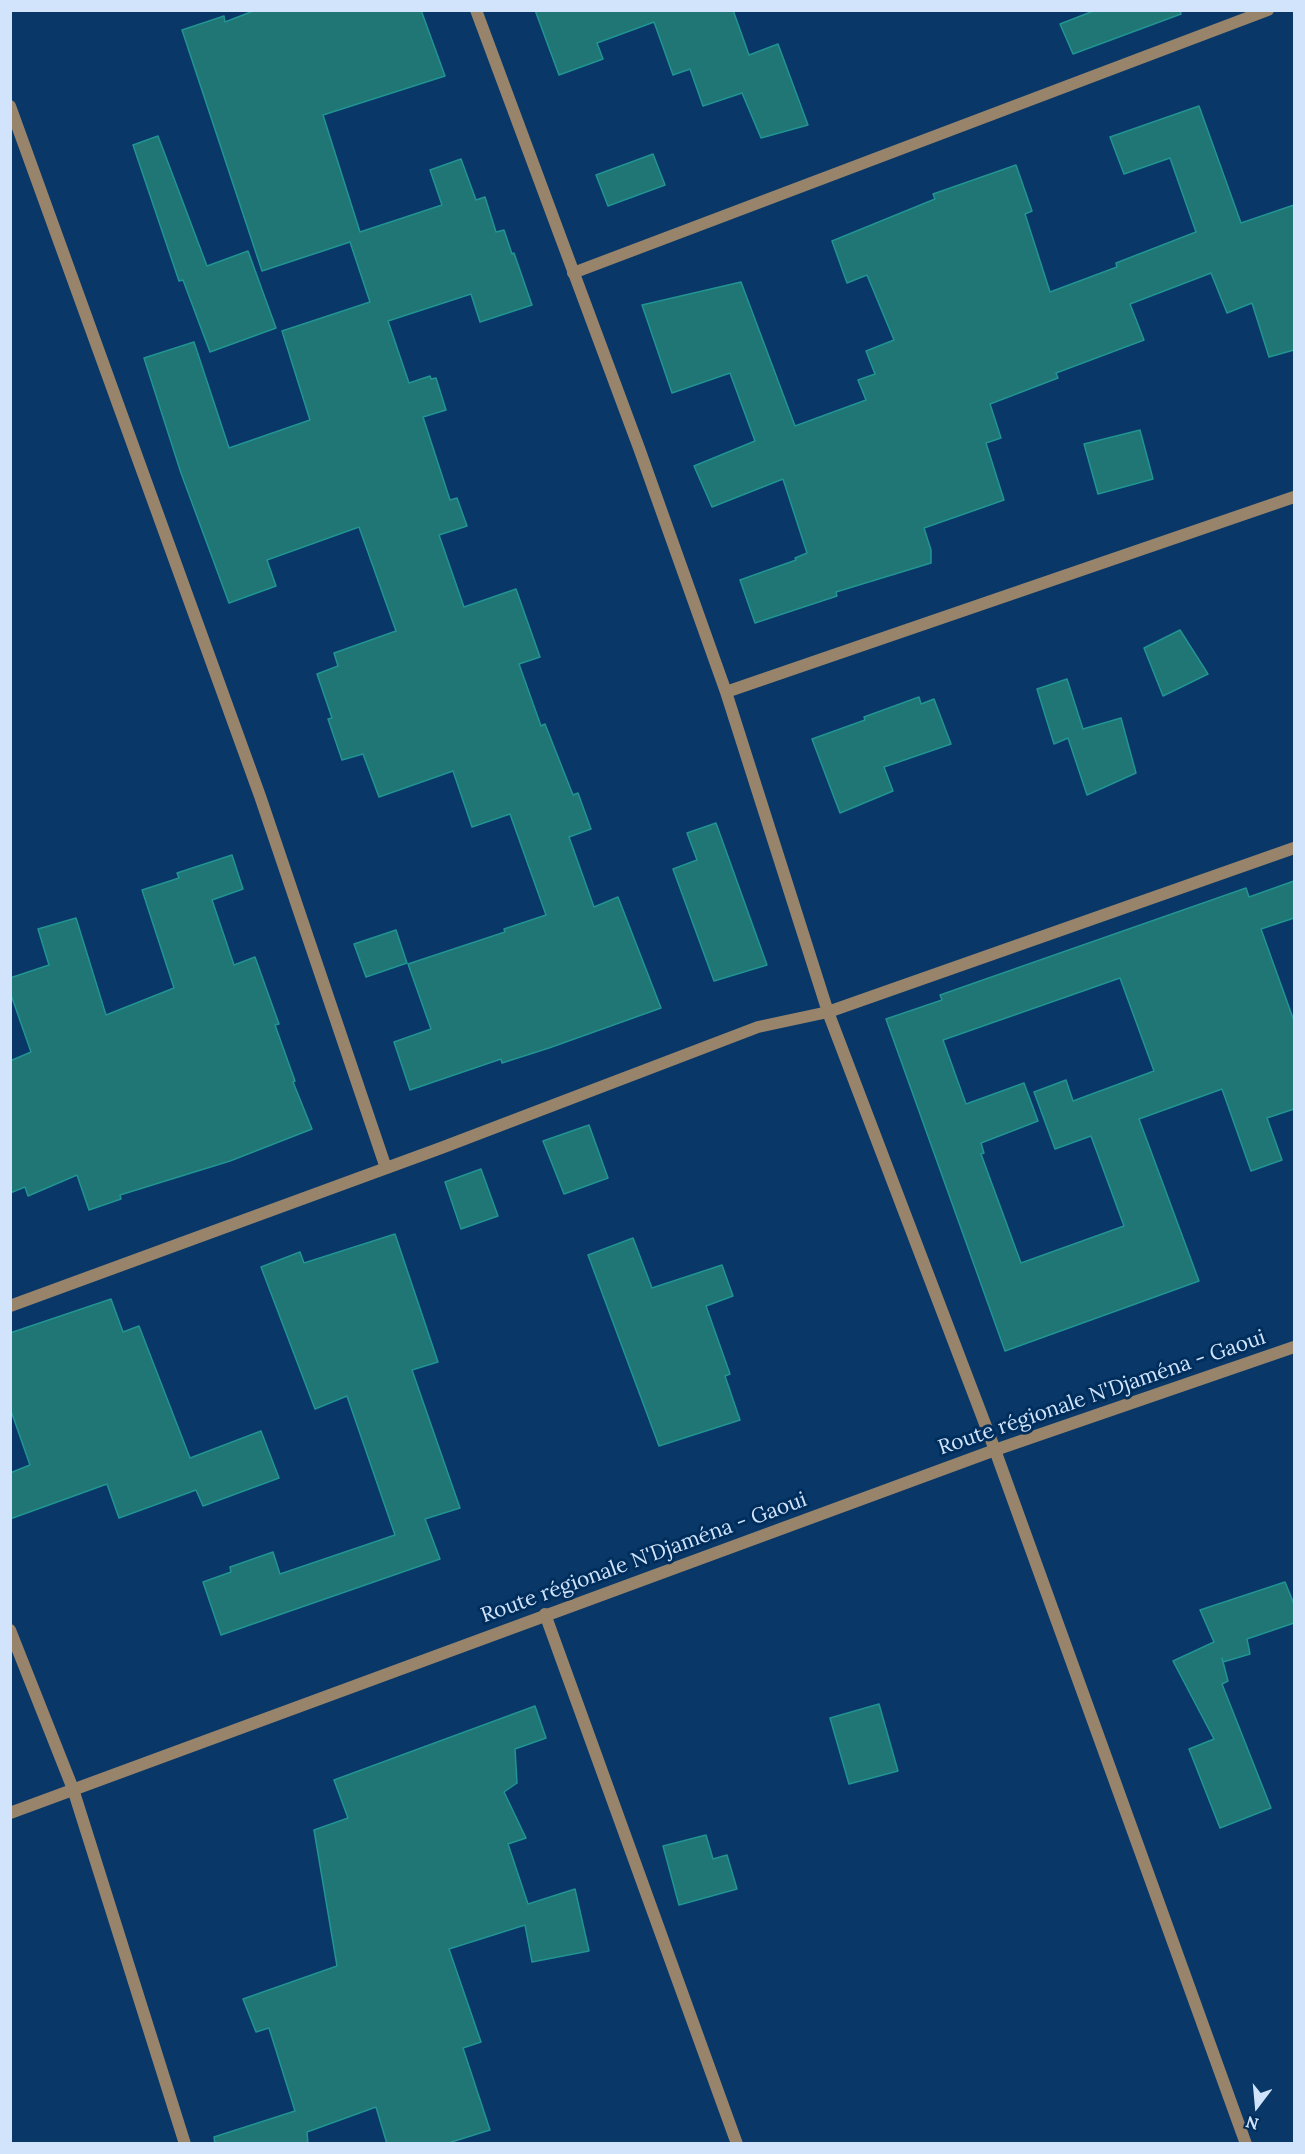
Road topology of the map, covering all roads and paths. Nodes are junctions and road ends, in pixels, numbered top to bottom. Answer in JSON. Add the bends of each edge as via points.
{"nodes":[{"id":1,"x":476,"y":10,"type":"edge"},
{"id":2,"x":1268,"y":10,"type":"edge"},
{"id":3,"x":10,"y":106,"type":"edge"},
{"id":4,"x":573,"y":273,"type":"junction"},
{"id":5,"x":1294,"y":497,"type":"edge"},
{"id":6,"x":726,"y":692,"type":"junction"},
{"id":7,"x":1294,"y":848,"type":"edge"},
{"id":8,"x":828,"y":1012,"type":"junction"},
{"id":9,"x":386,"y":1168,"type":"junction"},
{"id":10,"x":10,"y":1306,"type":"edge"},
{"id":11,"x":1294,"y":1347,"type":"edge"},
{"id":12,"x":996,"y":1450,"type":"junction"},
{"id":13,"x":545,"y":1614,"type":"junction"},
{"id":14,"x":10,"y":1630,"type":"edge"},
{"id":15,"x":73,"y":1789,"type":"junction"},
{"id":16,"x":10,"y":1813,"type":"edge"},
{"id":17,"x":185,"y":2144,"type":"edge"},
{"id":18,"x":736,"y":2144,"type":"edge"},
{"id":19,"x":1246,"y":2144,"type":"edge"}],
"edges":[{"from":1,"to":4,"type":"street"},
{"from":2,"to":4,"type":"street"},
{"from":3,"to":9,"type":"street","via":[[260,796]]},
{"from":4,"to":6,"type":"street"},
{"from":5,"to":6,"type":"street"},
{"from":6,"to":8,"type":"street"},
{"from":7,"to":8,"type":"street"},
{"from":8,"to":9,"type":"street","via":[[758,1028]]},
{"from":8,"to":12,"type":"street"},
{"from":9,"to":10,"type":"street"},
{"from":11,"to":12,"type":"street","name":"Route régionale N'Djaména - Gaoui"},
{"from":12,"to":13,"type":"street","name":"Route régionale N'Djaména - Gaoui"},
{"from":12,"to":19,"type":"street"},
{"from":13,"to":15,"type":"street","name":"Route régionale N'Djaména - Gaoui"},
{"from":13,"to":18,"type":"street"},
{"from":14,"to":15,"type":"street"},
{"from":15,"to":16,"type":"street","name":"Route régionale N'Djaména - Gaoui"},
{"from":15,"to":17,"type":"street"}]}
